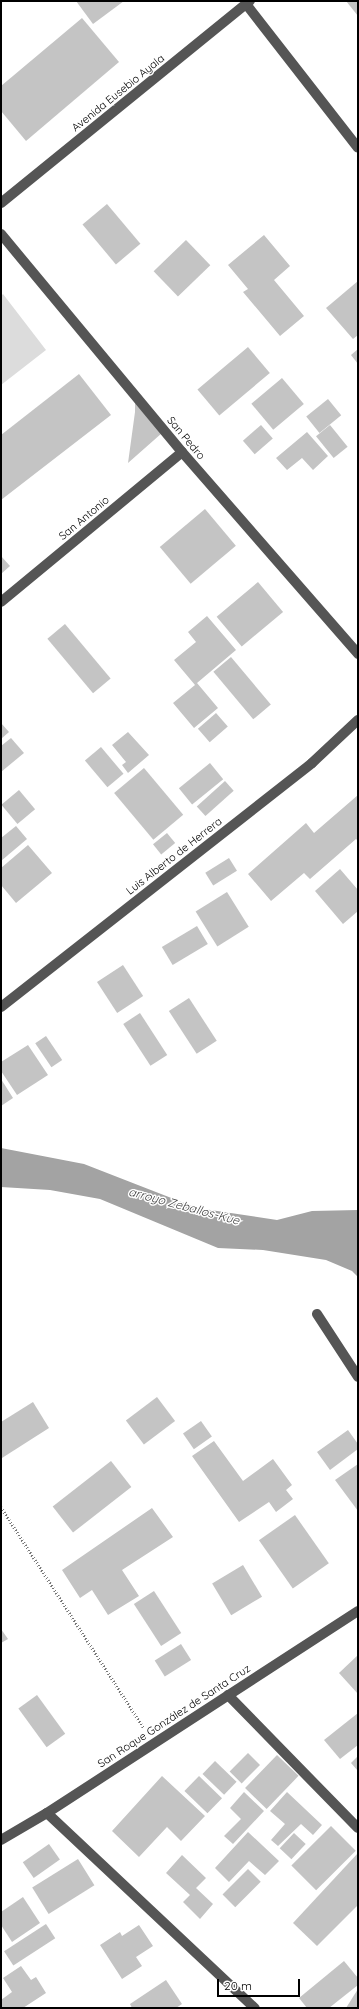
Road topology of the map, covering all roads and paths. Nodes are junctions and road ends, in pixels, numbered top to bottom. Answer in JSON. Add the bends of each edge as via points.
{"nodes":[{"id":1,"x":248,"y":3,"type":"edge"},
{"id":2,"x":358,"y":148,"type":"edge"},
{"id":3,"x":1,"y":203,"type":"edge"},
{"id":4,"x":1,"y":234,"type":"edge"},
{"id":5,"x":182,"y":452,"type":"junction"},
{"id":6,"x":1,"y":602,"type":"edge"},
{"id":7,"x":358,"y":654,"type":"edge"},
{"id":8,"x":358,"y":720,"type":"edge"},
{"id":9,"x":1,"y":1007,"type":"edge"},
{"id":10,"x":317,"y":1314,"type":"dead end"},
{"id":11,"x":358,"y":1377,"type":"edge"},
{"id":12,"x":1,"y":1507,"type":"edge"},
{"id":13,"x":358,"y":1611,"type":"edge"},
{"id":14,"x":228,"y":1695,"type":"junction"},
{"id":15,"x":154,"y":1743,"type":"junction"},
{"id":16,"x":46,"y":1813,"type":"junction"},
{"id":17,"x":358,"y":1828,"type":"edge"},
{"id":18,"x":1,"y":1840,"type":"edge"},
{"id":19,"x":255,"y":2008,"type":"edge"}],
"edges":[{"from":1,"to":2,"type":"street"},
{"from":1,"to":3,"type":"street","name":"Avenida Eusebio Ayala"},
{"from":4,"to":5,"type":"street","name":"San Pedro"},
{"from":5,"to":6,"type":"street","name":"San Antonio"},
{"from":5,"to":7,"type":"street","name":"San Pedro"},
{"from":8,"to":9,"type":"street","name":"Luis Alberto de Herrera","via":[[312,763]]},
{"from":10,"to":11,"type":"street"},
{"from":12,"to":15,"type":"path"},
{"from":13,"to":14,"type":"street","name":"San Roque González de Santa Cruz"},
{"from":14,"to":15,"type":"street","name":"San Roque González de Santa Cruz"},
{"from":14,"to":17,"type":"street"},
{"from":15,"to":16,"type":"street","name":"San Roque González de Santa Cruz"},
{"from":16,"to":18,"type":"street","name":"San Roque González de Santa Cruz"},
{"from":16,"to":19,"type":"street"}]}
